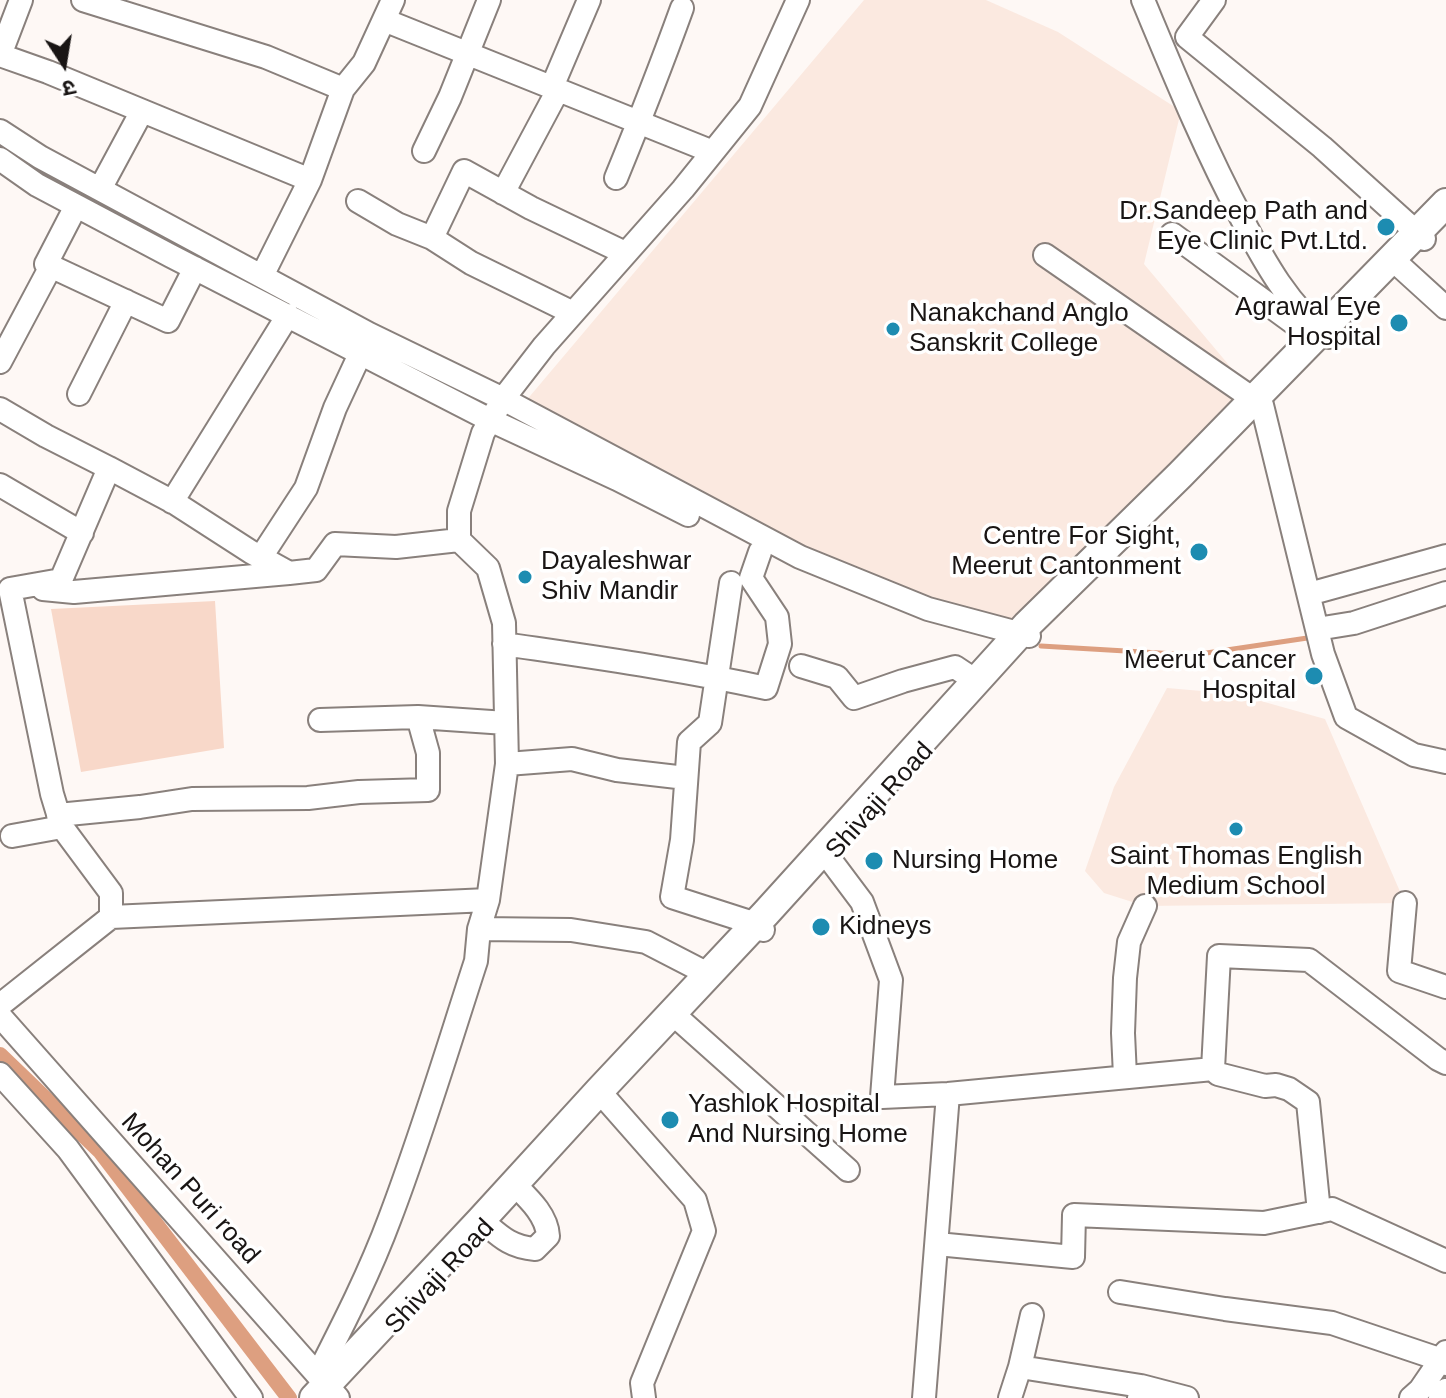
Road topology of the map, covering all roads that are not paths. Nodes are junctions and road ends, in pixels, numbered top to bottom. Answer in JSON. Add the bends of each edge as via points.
{"nodes":[{"id":1,"x":21,"y":0,"type":"edge"},
{"id":2,"x":83,"y":0,"type":"edge"},
{"id":3,"x":489,"y":0,"type":"edge"},
{"id":4,"x":589,"y":0,"type":"edge"},
{"id":5,"x":798,"y":0,"type":"edge"},
{"id":6,"x":1143,"y":0,"type":"edge"},
{"id":7,"x":1214,"y":0,"type":"edge"},
{"id":8,"x":682,"y":8,"type":"dead end"},
{"id":9,"x":388,"y":10,"type":"edge"},
{"id":10,"x":0,"y":55,"type":"edge"},
{"id":11,"x":468,"y":55,"type":"junction"},
{"id":12,"x":555,"y":88,"type":"junction"},
{"id":13,"x":343,"y":89,"type":"junction"},
{"id":14,"x":142,"y":111,"type":"junction"},
{"id":15,"x":638,"y":120,"type":"junction"},
{"id":16,"x":0,"y":131,"type":"edge"},
{"id":17,"x":424,"y":151,"type":"dead end"},
{"id":18,"x":713,"y":152,"type":"junction"},
{"id":19,"x":0,"y":159,"type":"edge"},
{"id":20,"x":616,"y":178,"type":"dead end"},
{"id":21,"x":310,"y":180,"type":"junction"},
{"id":22,"x":100,"y":189,"type":"junction"},
{"id":23,"x":503,"y":193,"type":"junction"},
{"id":24,"x":358,"y":201,"type":"dead end"},
{"id":25,"x":1446,"y":203,"type":"edge"},
{"id":26,"x":76,"y":206,"type":"junction"},
{"id":27,"x":1446,"y":217,"type":"edge"},
{"id":28,"x":1172,"y":234,"type":"dead end"},
{"id":29,"x":1420,"y":236,"type":"junction"},
{"id":30,"x":432,"y":238,"type":"junction"},
{"id":31,"x":625,"y":253,"type":"junction"},
{"id":32,"x":1045,"y":255,"type":"dead end"},
{"id":33,"x":1395,"y":262,"type":"junction"},
{"id":34,"x":46,"y":264,"type":"junction"},
{"id":35,"x":195,"y":268,"type":"junction"},
{"id":36,"x":262,"y":276,"type":"junction"},
{"id":37,"x":126,"y":301,"type":"junction"},
{"id":38,"x":1446,"y":308,"type":"edge"},
{"id":39,"x":573,"y":313,"type":"junction"},
{"id":40,"x":288,"y":315,"type":"junction"},
{"id":41,"x":1321,"y":335,"type":"junction"},
{"id":42,"x":361,"y":352,"type":"junction"},
{"id":43,"x":0,"y":362,"type":"edge"},
{"id":44,"x":79,"y":394,"type":"dead end"},
{"id":45,"x":1258,"y":401,"type":"junction"},
{"id":46,"x":0,"y":409,"type":"edge"},
{"id":47,"x":496,"y":411,"type":"junction"},
{"id":48,"x":109,"y":468,"type":"junction"},
{"id":49,"x":0,"y":485,"type":"edge"},
{"id":50,"x":172,"y":502,"type":"junction"},
{"id":51,"x":82,"y":533,"type":"junction"},
{"id":52,"x":459,"y":540,"type":"junction"},
{"id":53,"x":760,"y":552,"type":"junction"},
{"id":54,"x":1446,"y":556,"type":"edge"},
{"id":55,"x":261,"y":557,"type":"junction"},
{"id":56,"x":289,"y":573,"type":"junction"},
{"id":57,"x":731,"y":583,"type":"dead end"},
{"id":58,"x":5,"y":592,"type":"edge"},
{"id":59,"x":1446,"y":593,"type":"edge"},
{"id":60,"x":1309,"y":594,"type":"junction"},
{"id":61,"x":1319,"y":639,"type":"junction"},
{"id":62,"x":1018,"y":641,"type":"junction"},
{"id":63,"x":504,"y":644,"type":"junction"},
{"id":64,"x":801,"y":666,"type":"dead end"},
{"id":65,"x":716,"y":677,"type":"junction"},
{"id":66,"x":976,"y":681,"type":"junction"},
{"id":67,"x":418,"y":717,"type":"junction"},
{"id":68,"x":320,"y":720,"type":"dead end"},
{"id":69,"x":506,"y":723,"type":"junction"},
{"id":70,"x":1446,"y":762,"type":"edge"},
{"id":71,"x":507,"y":764,"type":"junction"},
{"id":72,"x":686,"y":778,"type":"junction"},
{"id":73,"x":60,"y":821,"type":"junction"},
{"id":74,"x":12,"y":836,"type":"dead end"},
{"id":75,"x":826,"y":854,"type":"junction"},
{"id":76,"x":488,"y":900,"type":"junction"},
{"id":77,"x":1405,"y":903,"type":"dead end"},
{"id":78,"x":1145,"y":906,"type":"dead end"},
{"id":79,"x":111,"y":917,"type":"junction"},
{"id":80,"x":759,"y":927,"type":"junction"},
{"id":81,"x":479,"y":929,"type":"junction"},
{"id":82,"x":708,"y":974,"type":"junction"},
{"id":83,"x":1446,"y":987,"type":"edge"},
{"id":84,"x":0,"y":1005,"type":"edge"},
{"id":85,"x":0,"y":1016,"type":"edge"},
{"id":86,"x":676,"y":1016,"type":"junction"},
{"id":87,"x":1446,"y":1063,"type":"edge"},
{"id":88,"x":1213,"y":1069,"type":"junction"},
{"id":89,"x":0,"y":1074,"type":"edge"},
{"id":90,"x":1125,"y":1076,"type":"junction"},
{"id":91,"x":948,"y":1094,"type":"junction"},
{"id":92,"x":602,"y":1095,"type":"junction"},
{"id":93,"x":848,"y":1170,"type":"dead end"},
{"id":94,"x":517,"y":1187,"type":"junction"},
{"id":95,"x":1319,"y":1212,"type":"junction"},
{"id":96,"x":485,"y":1223,"type":"junction"},
{"id":97,"x":937,"y":1244,"type":"junction"},
{"id":98,"x":1446,"y":1261,"type":"edge"},
{"id":99,"x":1120,"y":1292,"type":"dead end"},
{"id":100,"x":1032,"y":1315,"type":"dead end"},
{"id":101,"x":1445,"y":1359,"type":"edge"},
{"id":102,"x":1020,"y":1367,"type":"junction"},
{"id":103,"x":326,"y":1390,"type":"edge"},
{"id":104,"x":1446,"y":1390,"type":"edge"},
{"id":105,"x":1140,"y":1392,"type":"edge"},
{"id":106,"x":251,"y":1398,"type":"edge"},
{"id":107,"x":644,"y":1398,"type":"edge"},
{"id":108,"x":924,"y":1398,"type":"edge"},
{"id":109,"x":1010,"y":1398,"type":"edge"},
{"id":110,"x":1187,"y":1398,"type":"edge"},
{"id":111,"x":1411,"y":1398,"type":"edge"},
{"id":112,"x":1440,"y":1398,"type":"edge"}],
"edges":[{"from":1,"to":10,"type":"street"},
{"from":2,"to":13,"type":"street","via":[[266,57]]},
{"from":3,"to":11,"type":"street"},
{"from":4,"to":12,"type":"street"},
{"from":5,"to":18,"type":"street","via":[[750,106]]},
{"from":6,"to":41,"type":"street","via":[[1222,181],[1265,263]]},
{"from":7,"to":29,"type":"street","via":[[1187,37],[1322,147]]},
{"from":8,"to":15,"type":"street"},
{"from":9,"to":11,"type":"street"},
{"from":9,"to":13,"type":"street","via":[[364,63]]},
{"from":10,"to":14,"type":"street"},
{"from":11,"to":12,"type":"street"},
{"from":11,"to":17,"type":"street"},
{"from":12,"to":15,"type":"street"},
{"from":12,"to":23,"type":"street"},
{"from":13,"to":21,"type":"street"},
{"from":14,"to":21,"type":"street"},
{"from":14,"to":22,"type":"street"},
{"from":15,"to":18,"type":"street"},
{"from":15,"to":20,"type":"street"},
{"from":16,"to":22,"type":"street"},
{"from":18,"to":31,"type":"street"},
{"from":19,"to":26,"type":"street"},
{"from":21,"to":36,"type":"street"},
{"from":22,"to":36,"type":"street"},
{"from":23,"to":30,"type":"street","via":[[464,171]]},
{"from":23,"to":31,"type":"street"},
{"from":24,"to":30,"type":"street"},
{"from":25,"to":29,"type":"main road"},
{"from":26,"to":34,"type":"street"},
{"from":26,"to":35,"type":"street"},
{"from":27,"to":29,"type":"main road","name":"Shivaji Road"},
{"from":28,"to":41,"type":"street"},
{"from":29,"to":33,"type":"main road","name":"Shivaji Road"},
{"from":30,"to":39,"type":"street"},
{"from":31,"to":39,"type":"street"},
{"from":32,"to":45,"type":"street"},
{"from":33,"to":38,"type":"street"},
{"from":33,"to":41,"type":"main road","name":"Shivaji Road"},
{"from":34,"to":37,"type":"street"},
{"from":34,"to":43,"type":"street","via":[[50,268]]},
{"from":35,"to":37,"type":"street","via":[[168,321]]},
{"from":35,"to":40,"type":"street"},
{"from":36,"to":47,"type":"street"},
{"from":37,"to":44,"type":"street"},
{"from":39,"to":47,"type":"street"},
{"from":40,"to":42,"type":"street"},
{"from":40,"to":50,"type":"street"},
{"from":41,"to":45,"type":"main road","name":"Shivaji Road"},
{"from":42,"to":47,"type":"street"},
{"from":42,"to":55,"type":"street","via":[[306,488]]},
{"from":45,"to":60,"type":"street"},
{"from":45,"to":62,"type":"main road","name":"Shivaji Road"},
{"from":46,"to":48,"type":"street"},
{"from":47,"to":52,"type":"street","via":[[483,433],[459,511]]},
{"from":47,"to":53,"type":"street"},
{"from":47,"to":62,"type":"street","via":[[800,557]]},
{"from":48,"to":50,"type":"street"},
{"from":48,"to":51,"type":"street"},
{"from":49,"to":51,"type":"street"},
{"from":50,"to":55,"type":"street"},
{"from":51,"to":58,"type":"street","via":[[61,580]]},
{"from":52,"to":56,"type":"street","via":[[396,547],[335,544],[316,570]]},
{"from":52,"to":63,"type":"street","via":[[488,568],[504,623]]},
{"from":53,"to":62,"type":"street","via":[[930,624]]},
{"from":53,"to":65,"type":"street","via":[[751,578],[777,617],[780,644],[766,688]]},
{"from":54,"to":60,"type":"street"},
{"from":55,"to":56,"type":"street"},
{"from":56,"to":58,"type":"street","via":[[74,592]]},
{"from":57,"to":65,"type":"street"},
{"from":58,"to":73,"type":"street"},
{"from":59,"to":61,"type":"street"},
{"from":60,"to":61,"type":"street"},
{"from":61,"to":70,"type":"street","via":[[1346,717],[1414,755]]},
{"from":62,"to":66,"type":"main road"},
{"from":62,"to":75,"type":"main road","name":"Shivaji Road"},
{"from":63,"to":65,"type":"street"},
{"from":63,"to":69,"type":"street"},
{"from":64,"to":66,"type":"street","via":[[837,677],[854,698],[955,667]]},
{"from":65,"to":72,"type":"street","via":[[710,723],[689,742]]},
{"from":66,"to":75,"type":"main road"},
{"from":67,"to":68,"type":"street"},
{"from":67,"to":69,"type":"street"},
{"from":67,"to":73,"type":"street","via":[[428,753],[428,790],[192,799]]},
{"from":69,"to":71,"type":"street"},
{"from":71,"to":72,"type":"street","via":[[572,759]]},
{"from":71,"to":76,"type":"street"},
{"from":72,"to":80,"type":"street","via":[[672,897]]},
{"from":73,"to":74,"type":"street"},
{"from":73,"to":79,"type":"street","via":[[111,893]]},
{"from":75,"to":80,"type":"main road","name":"Shivaji Road"},
{"from":75,"to":91,"type":"street","via":[[862,902],[891,980],[882,1097]]},
{"from":76,"to":79,"type":"street"},
{"from":76,"to":81,"type":"street"},
{"from":77,"to":83,"type":"street","via":[[1399,971]]},
{"from":78,"to":90,"type":"street","via":[[1129,942]]},
{"from":79,"to":84,"type":"street"},
{"from":80,"to":82,"type":"main road"},
{"from":80,"to":86,"type":"main road","name":"Shivaji Road"},
{"from":81,"to":82,"type":"street","via":[[571,930],[646,942]]},
{"from":81,"to":103,"type":"street","via":[[476,961],[406,1176],[351,1309]]},
{"from":82,"to":86,"type":"main road"},
{"from":85,"to":103,"type":"street","name":"Mohan Puri road"},
{"from":86,"to":92,"type":"main road","name":"Shivaji Road"},
{"from":86,"to":93,"type":"street"},
{"from":87,"to":88,"type":"street","via":[[1309,960],[1219,956]]},
{"from":88,"to":90,"type":"street"},
{"from":88,"to":95,"type":"street","via":[[1289,1089],[1308,1102]]},
{"from":89,"to":106,"type":"street","via":[[68,1149]]},
{"from":90,"to":91,"type":"street"},
{"from":91,"to":97,"type":"street"},
{"from":92,"to":94,"type":"main road","name":"Shivaji Road"},
{"from":92,"to":107,"type":"street","via":[[695,1200],[704,1231],[642,1383]]},
{"from":94,"to":96,"type":"main road","name":"Shivaji Road"},
{"from":94,"to":96,"type":"street","via":[[548,1225],[548,1236],[535,1249],[521,1248]]},
{"from":95,"to":97,"type":"street","via":[[1264,1223],[1074,1215],[1073,1257]]},
{"from":95,"to":98,"type":"street","via":[[1332,1209]]},
{"from":96,"to":103,"type":"main road","name":"Shivaji Road"},
{"from":97,"to":108,"type":"street"},
{"from":99,"to":101,"type":"street","via":[[1332,1323]]},
{"from":100,"to":102,"type":"street"},
{"from":101,"to":111,"type":"street"},
{"from":102,"to":105,"type":"street"},
{"from":102,"to":109,"type":"street"},
{"from":104,"to":112,"type":"street"},
{"from":105,"to":110,"type":"street"}]}
